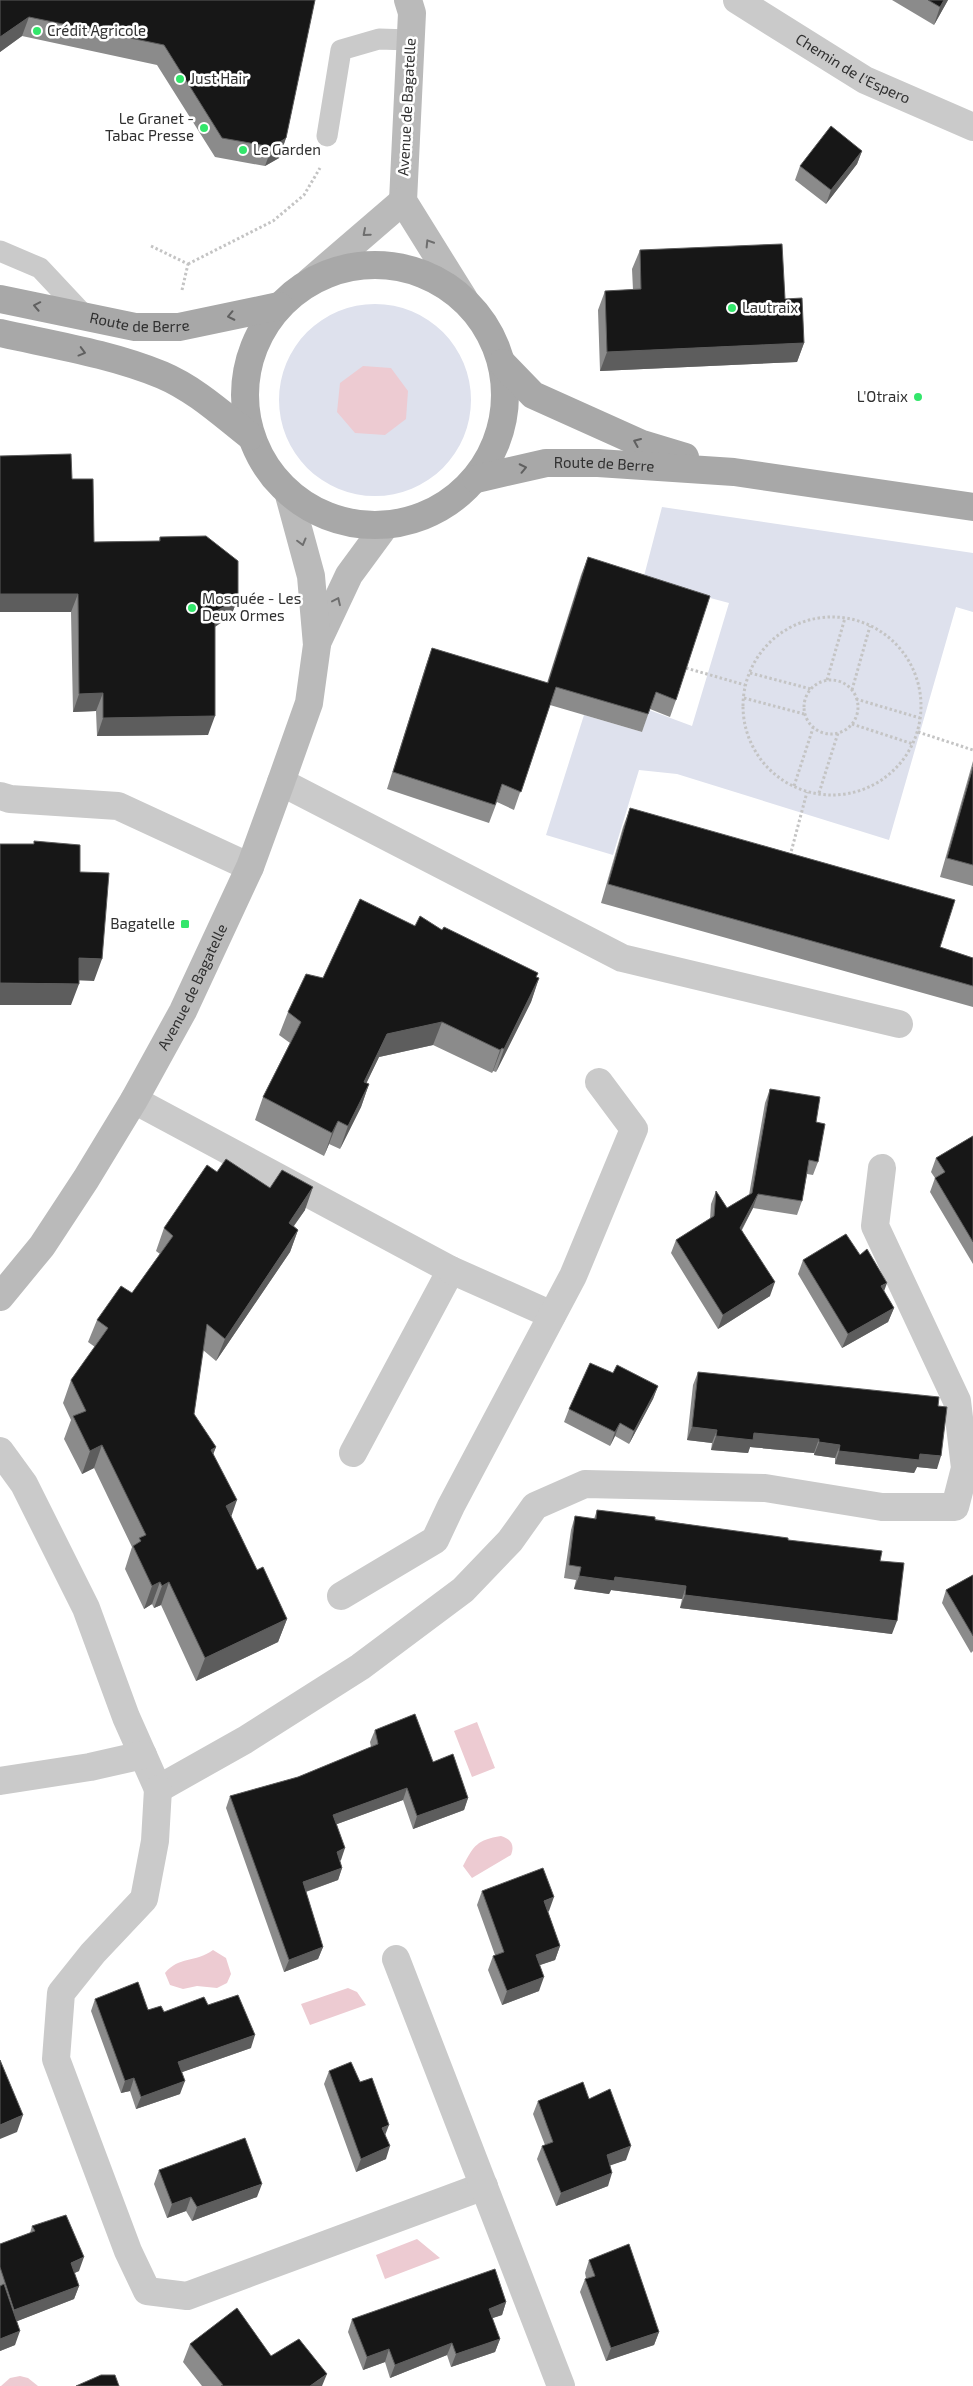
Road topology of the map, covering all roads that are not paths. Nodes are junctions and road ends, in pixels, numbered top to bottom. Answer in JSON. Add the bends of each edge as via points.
{"nodes":[{"id":1,"x":737,"y":0,"type":"edge"},
{"id":2,"x":413,"y":4,"type":"edge"},
{"id":3,"x":410,"y":40,"type":"junction"},
{"id":4,"x":973,"y":127,"type":"edge"},
{"id":5,"x":327,"y":136,"type":"road end"},
{"id":6,"x":403,"y":201,"type":"junction"},
{"id":7,"x":0,"y":251,"type":"edge"},
{"id":8,"x":309,"y":282,"type":"junction"},
{"id":9,"x":0,"y":299,"type":"edge"},
{"id":10,"x":464,"y":299,"type":"junction"},
{"id":11,"x":279,"y":306,"type":"junction"},
{"id":12,"x":84,"y":315,"type":"junction"},
{"id":13,"x":0,"y":333,"type":"edge"},
{"id":14,"x":502,"y":363,"type":"junction"},
{"id":15,"x":250,"y":436,"type":"junction"},
{"id":16,"x":734,"y":472,"type":"junction"},
{"id":17,"x":476,"y":479,"type":"junction"},
{"id":18,"x":289,"y":494,"type":"junction"},
{"id":19,"x":973,"y":507,"type":"edge"},
{"id":20,"x":385,"y":526,"type":"junction"},
{"id":21,"x":317,"y":645,"type":"junction"},
{"id":22,"x":281,"y":782,"type":"junction"},
{"id":23,"x":0,"y":796,"type":"edge"},
{"id":24,"x":250,"y":867,"type":"junction"},
{"id":25,"x":899,"y":1024,"type":"dead end"},
{"id":26,"x":598,"y":1082,"type":"dead end"},
{"id":27,"x":134,"y":1100,"type":"junction"},
{"id":28,"x":882,"y":1168,"type":"dead end"},
{"id":29,"x":451,"y":1270,"type":"junction"},
{"id":30,"x":0,"y":1297,"type":"edge"},
{"id":31,"x":552,"y":1315,"type":"junction"},
{"id":32,"x":0,"y":1451,"type":"edge"},
{"id":33,"x":352,"y":1452,"type":"dead end"},
{"id":34,"x":341,"y":1596,"type":"dead end"},
{"id":35,"x":143,"y":1755,"type":"junction"},
{"id":36,"x":0,"y":1781,"type":"edge"},
{"id":37,"x":158,"y":1789,"type":"junction"},
{"id":38,"x":396,"y":1959,"type":"dead end"},
{"id":39,"x":484,"y":2186,"type":"junction"},
{"id":40,"x":561,"y":2386,"type":"edge"}],
"edges":[{"from":1,"to":4,"type":"street","name":"Chemin de l'Espero","via":[[865,80]]},
{"from":2,"to":3,"type":"street","name":"Avenue de Bagatelle"},
{"from":3,"to":5,"type":"lane","via":[[379,39],[341,50]]},
{"from":3,"to":6,"type":"street","name":"Avenue de Bagatelle"},
{"from":6,"to":8,"type":"street","one_way":true},
{"from":10,"to":6,"type":"street","one_way":true},
{"from":7,"to":12,"type":"lane","via":[[40,268]]},
{"from":8,"to":10,"type":"main road","via":[[347,267],[389,265],[429,276]]},
{"from":8,"to":11,"type":"main road"},
{"from":12,"to":9,"type":"main road","name":"Route de Berre","one_way":true},
{"from":10,"to":14,"type":"main road","via":[[488,328]]},
{"from":11,"to":12,"type":"main road","name":"Route de Berre","one_way":true,"via":[[179,328],[135,327]]},
{"from":11,"to":15,"type":"main road","via":[[254,345],[244,390]]},
{"from":13,"to":15,"type":"main road","one_way":true,"via":[[63,347],[163,376],[191,391]]},
{"from":16,"to":14,"type":"main road","name":"Route de Berre","one_way":true,"via":[[642,444],[533,395]]},
{"from":14,"to":17,"type":"main road","via":[[506,404],[496,444]]},
{"from":15,"to":18,"type":"main road","via":[[266,468]]},
{"from":17,"to":16,"type":"main road","name":"Route de Berre","one_way":true,"via":[[553,463],[598,462]]},
{"from":16,"to":19,"type":"main road","name":"Route de Berre"},
{"from":17,"to":20,"type":"main road","via":[[435,512]]},
{"from":18,"to":20,"type":"main road","via":[[334,520]]},
{"from":18,"to":21,"type":"street","name":"Avenue de Bagatelle","one_way":true,"via":[[311,576]]},
{"from":21,"to":20,"type":"street","name":"Avenue de Bagatelle","one_way":true,"via":[[350,575]]},
{"from":21,"to":22,"type":"street","name":"Avenue de Bagatelle","via":[[309,703]]},
{"from":22,"to":24,"type":"street","name":"Avenue de Bagatelle"},
{"from":22,"to":25,"type":"street","via":[[622,958]]},
{"from":23,"to":24,"type":"street","via":[[118,806]]},
{"from":24,"to":27,"type":"street","name":"Avenue de Bagatelle","via":[[183,1011]]},
{"from":26,"to":31,"type":"street","via":[[634,1129],[573,1276]]},
{"from":27,"to":29,"type":"street"},
{"from":27,"to":30,"type":"street","name":"Avenue de Bagatelle","via":[[42,1246]]},
{"from":28,"to":37,"type":"street","via":[[876,1226],[958,1401],[966,1468],[954,1507],[882,1507],[765,1488],[585,1484],[535,1506],[510,1541],[462,1590],[360,1667],[245,1740]]},
{"from":29,"to":31,"type":"street"},
{"from":29,"to":33,"type":"street"},
{"from":31,"to":34,"type":"street","via":[[435,1540]]},
{"from":32,"to":35,"type":"street","via":[[24,1484],[86,1608]]},
{"from":35,"to":36,"type":"street"},
{"from":35,"to":37,"type":"street"},
{"from":37,"to":39,"type":"street","via":[[155,1841],[144,1899],[61,1993],[56,2059],[128,2251],[147,2291],[187,2296]]},
{"from":38,"to":39,"type":"street"},
{"from":39,"to":40,"type":"street"}]}
